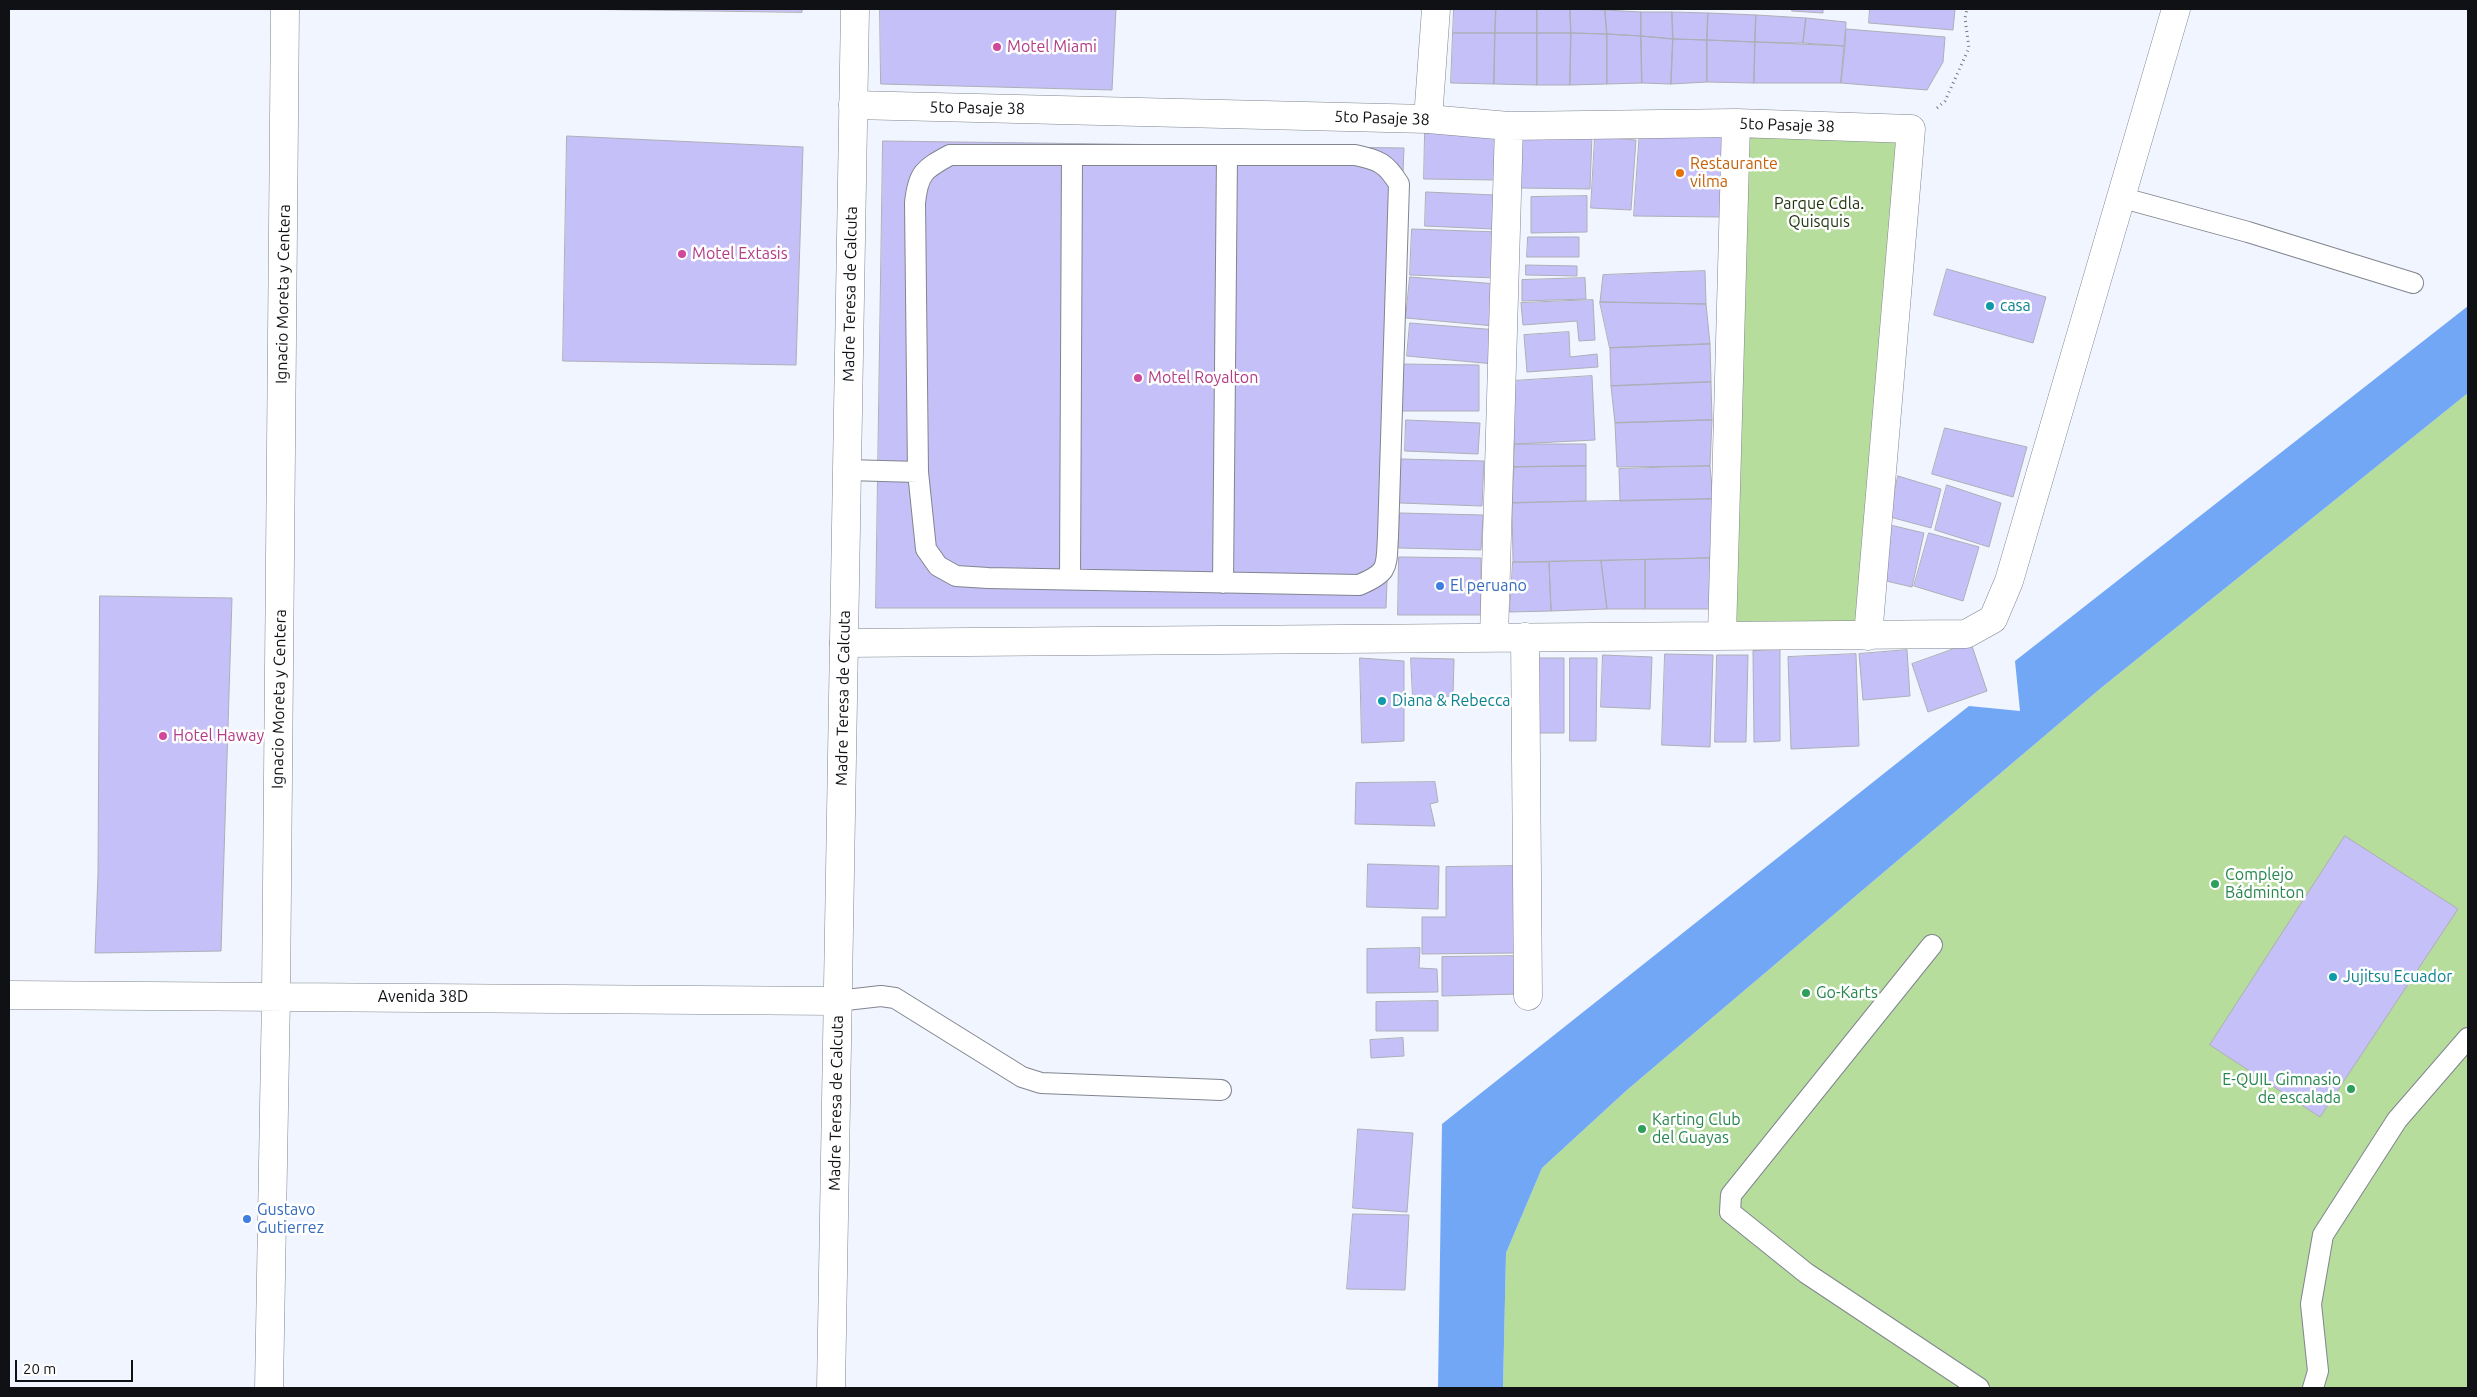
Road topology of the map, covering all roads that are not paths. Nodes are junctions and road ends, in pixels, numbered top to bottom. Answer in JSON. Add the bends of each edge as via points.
{"nodes":[{"id":1,"x":285,"y":9,"type":"edge"},
{"id":2,"x":855,"y":9,"type":"edge"},
{"id":3,"x":1436,"y":9,"type":"edge"},
{"id":4,"x":2176,"y":9,"type":"edge"},
{"id":5,"x":853,"y":106,"type":"junction"},
{"id":6,"x":1428,"y":119,"type":"junction"},
{"id":7,"x":1736,"y":124,"type":"junction"},
{"id":8,"x":1510,"y":126,"type":"junction"},
{"id":9,"x":1072,"y":155,"type":"junction"},
{"id":10,"x":1227,"y":155,"type":"junction"},
{"id":11,"x":2123,"y":198,"type":"junction"},
{"id":12,"x":2413,"y":283,"type":"dead end"},
{"id":13,"x":847,"y":470,"type":"junction"},
{"id":14,"x":918,"y":472,"type":"junction"},
{"id":15,"x":1070,"y":579,"type":"junction"},
{"id":16,"x":1224,"y":582,"type":"junction"},
{"id":17,"x":1722,"y":635,"type":"junction"},
{"id":18,"x":1868,"y":636,"type":"junction"},
{"id":19,"x":1494,"y":637,"type":"junction"},
{"id":20,"x":1525,"y":637,"type":"junction"},
{"id":21,"x":844,"y":643,"type":"junction"},
{"id":22,"x":1932,"y":945,"type":"dead end"},
{"id":23,"x":9,"y":995,"type":"edge"},
{"id":24,"x":276,"y":996,"type":"junction"},
{"id":25,"x":1528,"y":996,"type":"dead end"},
{"id":26,"x":837,"y":1000,"type":"junction"},
{"id":27,"x":2468,"y":1038,"type":"edge"},
{"id":28,"x":1220,"y":1090,"type":"dead end"},
{"id":29,"x":269,"y":1388,"type":"edge"},
{"id":30,"x":831,"y":1388,"type":"edge"},
{"id":31,"x":1979,"y":1388,"type":"edge"},
{"id":32,"x":2313,"y":1388,"type":"edge"}],
"edges":[{"from":1,"to":24,"type":"street","name":"Ignacio Moreta y Centera"},
{"from":2,"to":5,"type":"street","name":"Madre Teresa de Calcuta"},
{"from":3,"to":6,"type":"street"},
{"from":4,"to":11,"type":"street"},
{"from":5,"to":6,"type":"street","name":"5to Pasaje 38"},
{"from":5,"to":13,"type":"street","name":"Madre Teresa de Calcuta"},
{"from":6,"to":8,"type":"street","name":"5to Pasaje 38"},
{"from":7,"to":8,"type":"street","name":"5to Pasaje 38"},
{"from":7,"to":17,"type":"street"},
{"from":7,"to":18,"type":"street","name":"5to Pasaje 38","via":[[1911,129]]},
{"from":8,"to":19,"type":"street"},
{"from":9,"to":10,"type":"lane"},
{"from":9,"to":14,"type":"lane","via":[[950,155],[930,166],[918,181],[915,203]]},
{"from":9,"to":15,"type":"lane"},
{"from":10,"to":16,"type":"lane"},
{"from":10,"to":16,"type":"lane","via":[[1355,155],[1389,168],[1399,184],[1386,565],[1378,577],[1359,585]]},
{"from":11,"to":12,"type":"lane","via":[[2248,232]]},
{"from":11,"to":18,"type":"street","via":[[2009,581],[1993,619],[1966,634]]},
{"from":13,"to":14,"type":"lane"},
{"from":13,"to":21,"type":"street","name":"Madre Teresa de Calcuta"},
{"from":14,"to":15,"type":"lane","via":[[926,550],[938,566],[956,576]]},
{"from":15,"to":16,"type":"lane"},
{"from":17,"to":18,"type":"street"},
{"from":17,"to":20,"type":"street"},
{"from":19,"to":20,"type":"street"},
{"from":19,"to":21,"type":"street"},
{"from":20,"to":25,"type":"street"},
{"from":21,"to":26,"type":"street","name":"Madre Teresa de Calcuta"},
{"from":22,"to":31,"type":"lane","via":[[1731,1195],[1730,1212],[1806,1273]]},
{"from":23,"to":24,"type":"street","name":"Avenida 38D"},
{"from":24,"to":26,"type":"street","name":"Avenida 38D"},
{"from":24,"to":29,"type":"street","name":"Ignacio Moreta y Centera"},
{"from":26,"to":28,"type":"lane","via":[[895,998],[1022,1077],[1041,1083]]},
{"from":26,"to":30,"type":"street","name":"Madre Teresa de Calcuta"},
{"from":27,"to":32,"type":"lane","via":[[2397,1120],[2323,1235],[2311,1304],[2318,1370]]}]}
